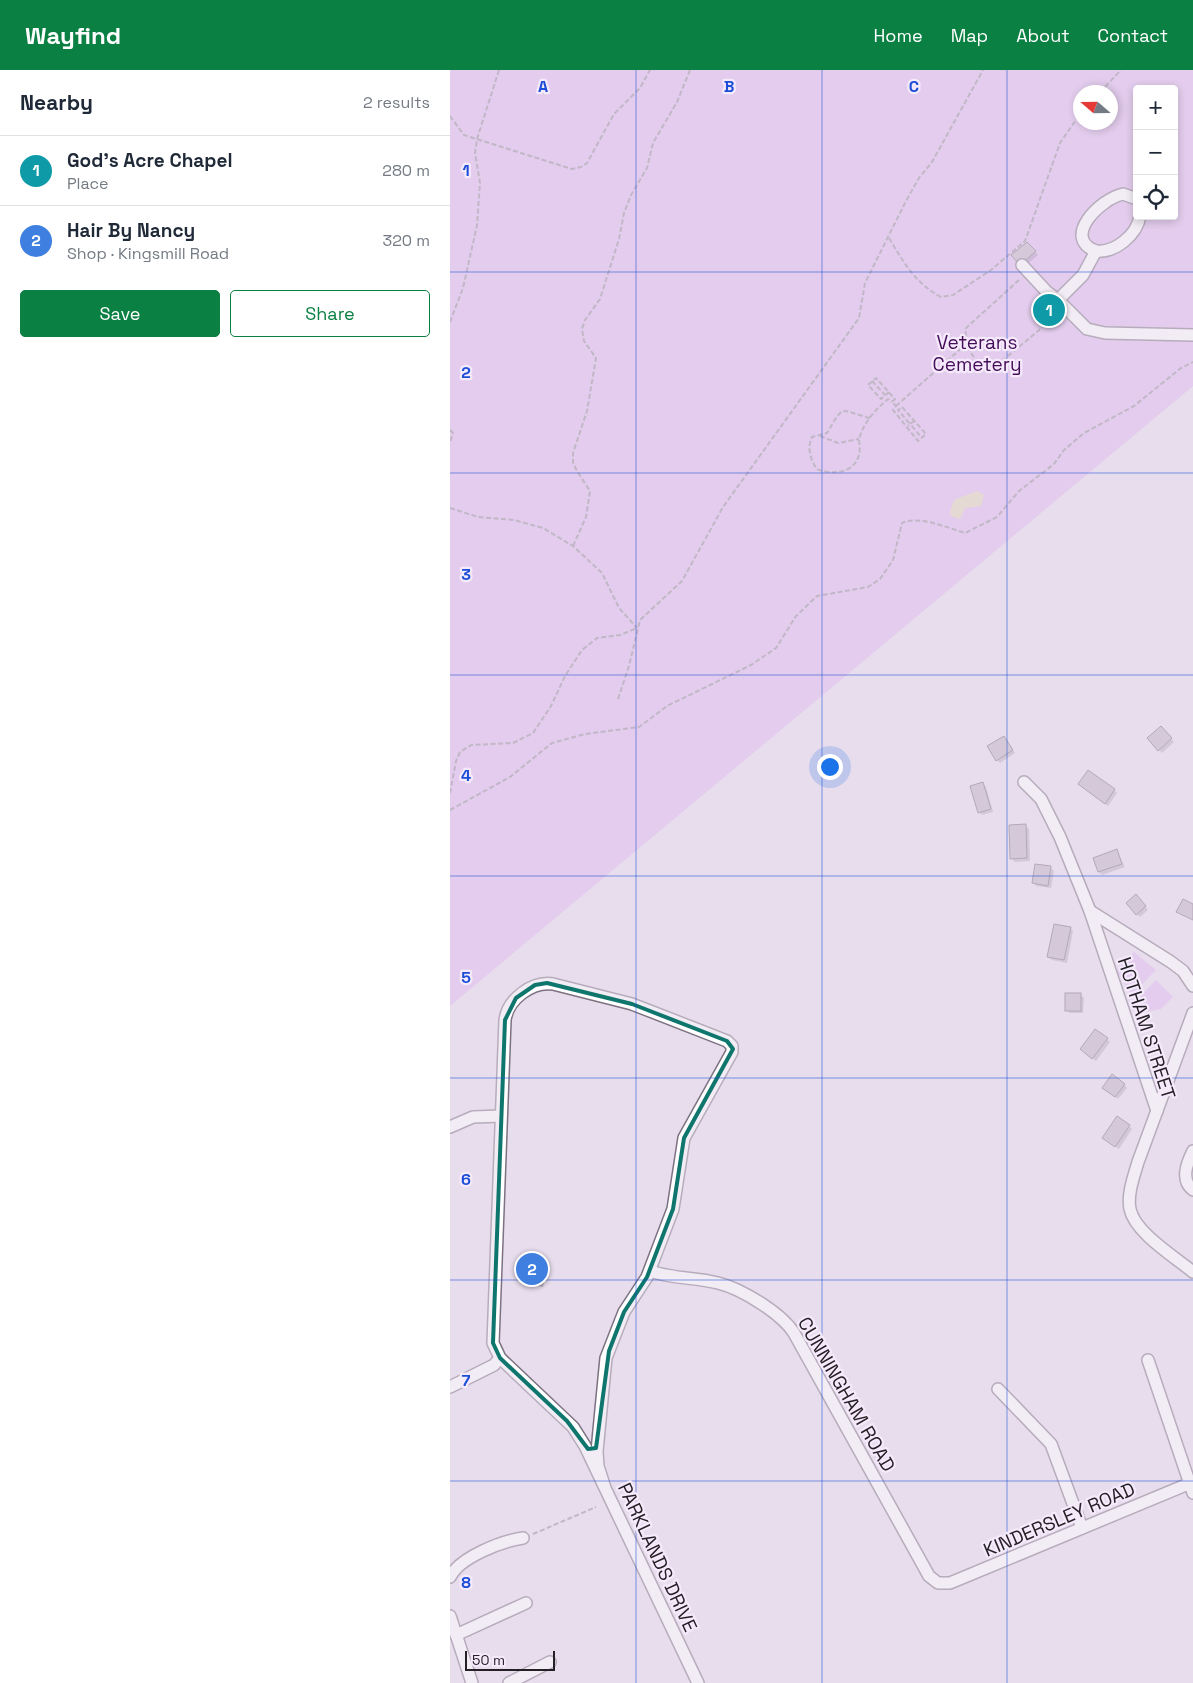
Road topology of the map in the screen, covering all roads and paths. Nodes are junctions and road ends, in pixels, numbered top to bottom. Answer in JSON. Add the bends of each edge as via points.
{"nodes":[{"id":1,"x":499,"y":70,"type":"edge"},
{"id":2,"x":650,"y":70,"type":"edge"},
{"id":3,"x":690,"y":70,"type":"edge"},
{"id":4,"x":983,"y":70,"type":"edge"},
{"id":5,"x":1120,"y":70,"type":"edge"},
{"id":6,"x":1106,"y":85,"type":"edge"},
{"id":7,"x":450,"y":116,"type":"edge"},
{"id":8,"x":1073,"y":124,"type":"edge"},
{"id":9,"x":477,"y":139,"type":"junction"},
{"id":10,"x":1133,"y":197,"type":"edge"},
{"id":11,"x":1139,"y":220,"type":"edge"},
{"id":12,"x":889,"y":238,"type":"junction"},
{"id":13,"x":1096,"y":251,"type":"junction"},
{"id":14,"x":1026,"y":268,"type":"joint"},
{"id":15,"x":1062,"y":304,"type":"junction"},
{"id":16,"x":450,"y":322,"type":"edge"},
{"id":17,"x":1193,"y":335,"type":"edge"},
{"id":18,"x":966,"y":344,"type":"junction"},
{"id":19,"x":1193,"y":362,"type":"edge"},
{"id":20,"x":872,"y":381,"type":"junction"},
{"id":21,"x":883,"y":385,"type":"junction"},
{"id":22,"x":879,"y":388,"type":"junction"},
{"id":23,"x":875,"y":392,"type":"junction"},
{"id":24,"x":889,"y":392,"type":"junction"},
{"id":25,"x":885,"y":396,"type":"junction"},
{"id":26,"x":892,"y":402,"type":"junction"},
{"id":27,"x":896,"y":406,"type":"junction"},
{"id":28,"x":908,"y":414,"type":"junction"},
{"id":29,"x":904,"y":417,"type":"junction"},
{"id":30,"x":870,"y":418,"type":"junction"},
{"id":31,"x":914,"y":420,"type":"junction"},
{"id":32,"x":909,"y":425,"type":"junction"},
{"id":33,"x":920,"y":428,"type":"junction"},
{"id":34,"x":450,"y":430,"type":"edge"},
{"id":35,"x":916,"y":431,"type":"junction"},
{"id":36,"x":912,"y":434,"type":"junction"},
{"id":37,"x":820,"y":436,"type":"junction"},
{"id":38,"x":859,"y":438,"type":"junction"},
{"id":39,"x":922,"y":438,"type":"junction"},
{"id":40,"x":450,"y":443,"type":"edge"},
{"id":41,"x":450,"y":508,"type":"edge"},
{"id":42,"x":573,"y":546,"type":"junction"},
{"id":43,"x":637,"y":628,"type":"junction"},
{"id":44,"x":618,"y":698,"type":"dead end"},
{"id":45,"x":1024,"y":782,"type":"dead end"},
{"id":46,"x":450,"y":793,"type":"edge"},
{"id":47,"x":450,"y":810,"type":"edge"},
{"id":48,"x":1090,"y":911,"type":"junction"},
{"id":49,"x":1193,"y":986,"type":"edge"},
{"id":50,"x":1193,"y":1013,"type":"edge"},
{"id":51,"x":1157,"y":1111,"type":"junction"},
{"id":52,"x":501,"y":1116,"type":"junction"},
{"id":53,"x":450,"y":1127,"type":"edge"},
{"id":54,"x":1193,"y":1151,"type":"edge"},
{"id":55,"x":1193,"y":1190,"type":"edge"},
{"id":56,"x":650,"y":1271,"type":"junction"},
{"id":57,"x":1193,"y":1272,"type":"edge"},
{"id":58,"x":500,"y":1358,"type":"junction"},
{"id":59,"x":1148,"y":1360,"type":"dead end"},
{"id":60,"x":450,"y":1387,"type":"edge"},
{"id":61,"x":998,"y":1389,"type":"dead end"},
{"id":62,"x":592,"y":1446,"type":"junction"},
{"id":63,"x":1192,"y":1486,"type":"edge"},
{"id":64,"x":596,"y":1507,"type":"dead end"},
{"id":65,"x":1082,"y":1528,"type":"junction"},
{"id":66,"x":523,"y":1538,"type":"joint"},
{"id":67,"x":450,"y":1577,"type":"edge"},
{"id":68,"x":938,"y":1584,"type":"joint"},
{"id":69,"x":526,"y":1603,"type":"dead end"},
{"id":70,"x":450,"y":1616,"type":"edge"},
{"id":71,"x":456,"y":1635,"type":"junction"},
{"id":72,"x":550,"y":1662,"type":"dead end"},
{"id":73,"x":472,"y":1683,"type":"edge"},
{"id":74,"x":509,"y":1683,"type":"edge"},
{"id":75,"x":698,"y":1683,"type":"edge"}],
"edges":[{"from":1,"to":9,"type":"path"},
{"from":2,"to":9,"type":"path","via":[[640,88],[614,114],[587,163],[581,167],[572,168]]},
{"from":3,"to":42,"type":"path","via":[[677,102],[653,143],[647,168],[624,213],[600,299],[582,329],[584,340],[596,358],[587,411],[574,453],[573,463],[590,491],[586,517]]},
{"from":4,"to":12,"type":"path","via":[[932,162],[906,201]]},
{"from":5,"to":6,"type":"path"},
{"from":7,"to":9,"type":"path","via":[[464,135]]},
{"from":8,"to":12,"type":"path","via":[[1060,142],[1025,241],[992,270],[953,295],[941,297],[925,288],[912,275]]},
{"from":9,"to":16,"type":"path","via":[[478,224],[463,288]]},
{"from":10,"to":13,"type":"street","via":[[1116,195],[1092,211],[1083,235],[1088,246]]},
{"from":11,"to":13,"type":"street","via":[[1127,238],[1107,250]]},
{"from":12,"to":43,"type":"path","via":[[865,284],[858,318],[723,507],[682,581],[640,620]]},
{"from":13,"to":15,"type":"street","via":[[1084,275]]},
{"from":14,"to":15,"type":"street"},
{"from":14,"to":18,"type":"path","via":[[969,323],[965,331]]},
{"from":15,"to":17,"type":"street","via":[[1081,326],[1093,331]]},
{"from":15,"to":18,"type":"path","via":[[996,366],[981,363]]},
{"from":18,"to":27,"type":"path"},
{"from":19,"to":47,"type":"path","via":[[1180,368],[1134,406],[1084,433],[1064,450],[1054,464],[1019,491],[997,517],[965,533],[908,520],[902,524],[894,560],[880,579],[868,587],[817,596],[796,616],[776,648],[751,665],[667,706],[639,727],[585,734],[552,744],[510,777]]},
{"from":20,"to":21,"type":"path","via":[[876,378]]},
{"from":20,"to":22,"type":"path"},
{"from":20,"to":23,"type":"path","via":[[868,385]]},
{"from":21,"to":22,"type":"path"},
{"from":21,"to":24,"type":"path"},
{"from":22,"to":23,"type":"path"},
{"from":22,"to":25,"type":"path"},
{"from":23,"to":25,"type":"path","via":[[881,399]]},
{"from":24,"to":25,"type":"path"},
{"from":24,"to":26,"type":"path","via":[[895,399]]},
{"from":26,"to":27,"type":"path"},
{"from":26,"to":30,"type":"path","via":[[888,399]]},
{"from":27,"to":32,"type":"path","via":[[894,410]]},
{"from":28,"to":29,"type":"path"},
{"from":28,"to":29,"type":"path","via":[[902,407],[898,410]]},
{"from":28,"to":31,"type":"path"},
{"from":29,"to":32,"type":"path"},
{"from":30,"to":37,"type":"path","via":[[842,411],[827,433]]},
{"from":30,"to":38,"type":"path"},
{"from":31,"to":32,"type":"path"},
{"from":31,"to":33,"type":"path"},
{"from":32,"to":35,"type":"path"},
{"from":32,"to":36,"type":"path","via":[[906,427]]},
{"from":33,"to":35,"type":"path"},
{"from":33,"to":39,"type":"path","via":[[926,434]]},
{"from":34,"to":40,"type":"path","via":[[453,433]]},
{"from":35,"to":36,"type":"path"},
{"from":35,"to":39,"type":"path"},
{"from":36,"to":39,"type":"path","via":[[918,441]]},
{"from":37,"to":38,"type":"path","via":[[838,443]]},
{"from":37,"to":38,"type":"path","via":[[810,440],[813,463],[817,469],[832,473],[854,465],[859,456]]},
{"from":41,"to":42,"type":"path","via":[[478,517],[514,520],[544,528]]},
{"from":42,"to":43,"type":"path","via":[[602,572],[619,608]]},
{"from":43,"to":44,"type":"path"},
{"from":43,"to":46,"type":"path","via":[[620,635],[597,638],[582,650],[533,733],[513,743],[471,746],[460,752]]},
{"from":45,"to":48,"type":"street","name":"HOTHAM STREET","via":[[1041,799]]},
{"from":48,"to":49,"type":"street","via":[[1171,962]]},
{"from":48,"to":51,"type":"street","name":"HOTHAM STREET"},
{"from":50,"to":51,"type":"street"},
{"from":51,"to":57,"type":"street","name":"HOTHAM STREET","via":[[1138,1162],[1130,1208],[1136,1222],[1148,1236]]},
{"from":52,"to":53,"type":"street","via":[[473,1117]]},
{"from":52,"to":56,"type":"street","name":"PARKLANDS DRIVE","via":[[506,1013],[512,1002],[535,985],[553,984],[626,1002],[728,1041],[732,1052],[684,1138],[675,1202]]},
{"from":52,"to":58,"type":"street","via":[[493,1344]]},
{"from":54,"to":55,"type":"street","via":[[1185,1174]]},
{"from":56,"to":62,"type":"street","name":"PARKLANDS DRIVE","via":[[624,1312],[606,1358]]},
{"from":56,"to":68,"type":"street","name":"CUNNINGHAM ROAD","via":[[725,1286],[785,1320],[929,1576]]},
{"from":58,"to":60,"type":"street","via":[[494,1365]]},
{"from":58,"to":62,"type":"street"},
{"from":59,"to":63,"type":"street"},
{"from":61,"to":65,"type":"street","via":[[1051,1444]]},
{"from":62,"to":75,"type":"street","name":"PARKLANDS DRIVE","via":[[605,1488]]},
{"from":63,"to":65,"type":"street","name":"KINDERSLEY ROAD"},
{"from":64,"to":66,"type":"path"},
{"from":65,"to":68,"type":"street","name":"KINDERSLEY ROAD","via":[[950,1583]]},
{"from":66,"to":67,"type":"street","via":[[505,1541],[462,1563]]},
{"from":69,"to":71,"type":"street"},
{"from":70,"to":71,"type":"street"},
{"from":71,"to":73,"type":"street"},
{"from":72,"to":74,"type":"street"}]}
